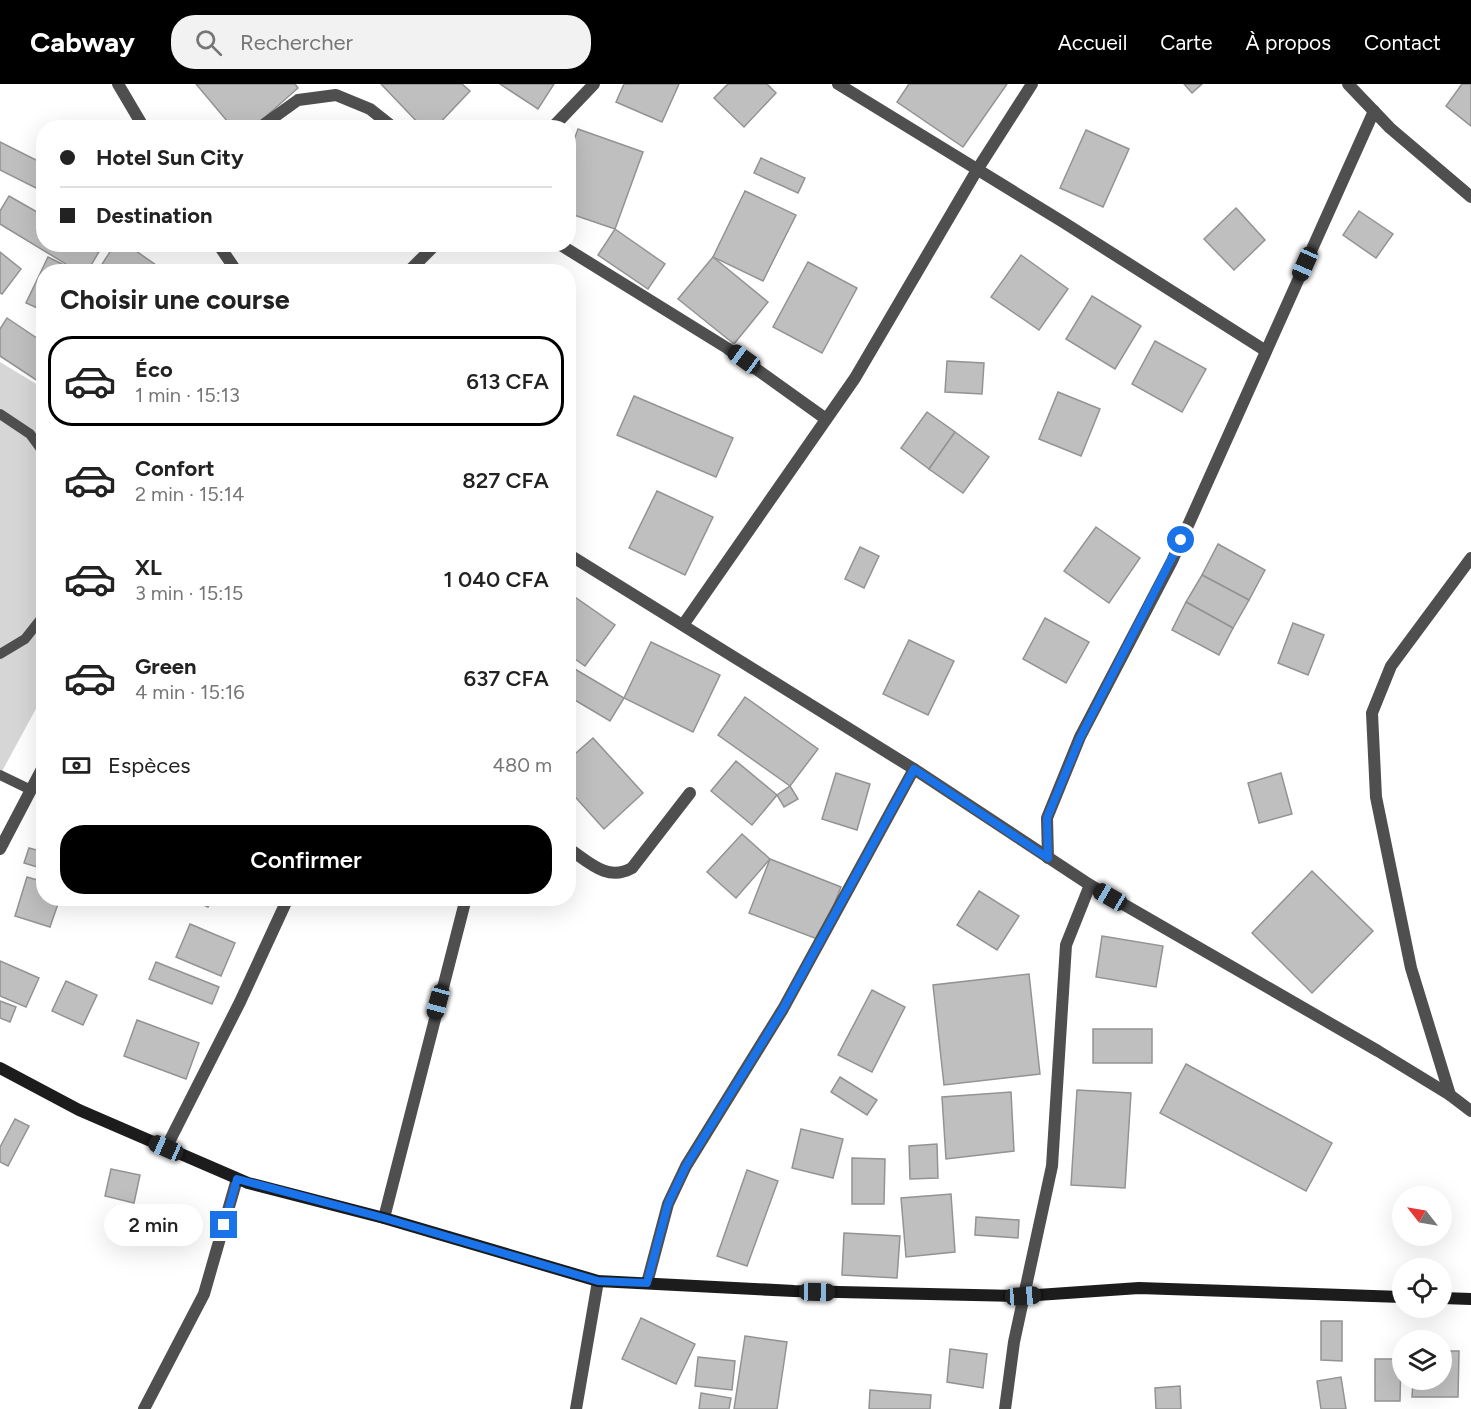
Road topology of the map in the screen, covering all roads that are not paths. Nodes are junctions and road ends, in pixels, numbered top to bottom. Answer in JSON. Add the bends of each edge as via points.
{"nodes":[{"id":1,"x":118,"y":84,"type":"edge"},
{"id":2,"x":327,"y":84,"type":"edge"},
{"id":3,"x":594,"y":84,"type":"edge"},
{"id":4,"x":838,"y":84,"type":"edge"},
{"id":5,"x":1032,"y":84,"type":"edge"},
{"id":6,"x":1348,"y":84,"type":"edge"},
{"id":7,"x":336,"y":95,"type":"junction"},
{"id":8,"x":1374,"y":111,"type":"junction"},
{"id":9,"x":139,"y":120,"type":"edge"},
{"id":10,"x":269,"y":120,"type":"edge"},
{"id":11,"x":384,"y":120,"type":"edge"},
{"id":12,"x":560,"y":120,"type":"edge"},
{"id":13,"x":977,"y":170,"type":"junction"},
{"id":14,"x":1471,"y":197,"type":"edge"},
{"id":15,"x":428,"y":252,"type":"edge"},
{"id":16,"x":572,"y":252,"type":"edge"},
{"id":17,"x":416,"y":264,"type":"edge"},
{"id":18,"x":1266,"y":351,"type":"junction"},
{"id":19,"x":0,"y":414,"type":"edge"},
{"id":20,"x":826,"y":419,"type":"junction"},
{"id":21,"x":36,"y":442,"type":"edge"},
{"id":22,"x":1471,"y":558,"type":"edge"},
{"id":23,"x":576,"y":559,"type":"edge"},
{"id":24,"x":36,"y":625,"type":"edge"},
{"id":25,"x":683,"y":625,"type":"junction"},
{"id":26,"x":0,"y":654,"type":"edge"},
{"id":27,"x":914,"y":769,"type":"junction"},
{"id":28,"x":0,"y":775,"type":"edge"},
{"id":29,"x":36,"y":778,"type":"edge"},
{"id":30,"x":29,"y":789,"type":"junction"},
{"id":31,"x":690,"y":793,"type":"dead end"},
{"id":32,"x":0,"y":849,"type":"edge"},
{"id":33,"x":576,"y":853,"type":"edge"},
{"id":34,"x":1048,"y":858,"type":"junction"},
{"id":35,"x":1090,"y":885,"type":"junction"},
{"id":36,"x":284,"y":906,"type":"edge"},
{"id":37,"x":464,"y":906,"type":"edge"},
{"id":38,"x":0,"y":1068,"type":"edge"},
{"id":39,"x":1450,"y":1095,"type":"junction"},
{"id":40,"x":1471,"y":1111,"type":"edge"},
{"id":41,"x":166,"y":1148,"type":"junction"},
{"id":42,"x":237,"y":1179,"type":"junction"},
{"id":43,"x":384,"y":1218,"type":"junction"},
{"id":44,"x":598,"y":1281,"type":"junction"},
{"id":45,"x":647,"y":1283,"type":"junction"},
{"id":46,"x":1023,"y":1296,"type":"junction"},
{"id":47,"x":1392,"y":1297,"type":"edge"},
{"id":48,"x":1452,"y":1298,"type":"edge"},
{"id":49,"x":1471,"y":1299,"type":"edge"},
{"id":50,"x":144,"y":1409,"type":"edge"},
{"id":51,"x":576,"y":1409,"type":"edge"},
{"id":52,"x":1005,"y":1409,"type":"edge"}],
"edges":[{"from":1,"to":9,"type":"street"},
{"from":2,"to":7,"type":"street"},
{"from":3,"to":12,"type":"street"},
{"from":4,"to":13,"type":"street"},
{"from":5,"to":13,"type":"street"},
{"from":6,"to":8,"type":"street"},
{"from":7,"to":10,"type":"street","via":[[298,100]]},
{"from":7,"to":11,"type":"street","via":[[370,109]]},
{"from":8,"to":14,"type":"street"},
{"from":8,"to":18,"type":"street"},
{"from":13,"to":18,"type":"street"},
{"from":13,"to":20,"type":"street","via":[[855,378]]},
{"from":15,"to":17,"type":"street"},
{"from":16,"to":20,"type":"street","via":[[727,348]]},
{"from":18,"to":34,"type":"street","via":[[1172,561],[1080,738],[1047,818]]},
{"from":19,"to":21,"type":"lane"},
{"from":20,"to":25,"type":"street"},
{"from":22,"to":39,"type":"street","via":[[1391,666],[1372,712],[1376,797],[1411,968]]},
{"from":23,"to":25,"type":"street"},
{"from":24,"to":26,"type":"lane","via":[[25,639]]},
{"from":25,"to":27,"type":"street"},
{"from":27,"to":34,"type":"street"},
{"from":27,"to":45,"type":"street","via":[[783,1009],[686,1166],[668,1204]]},
{"from":28,"to":30,"type":"lane"},
{"from":29,"to":30,"type":"street"},
{"from":30,"to":32,"type":"street"},
{"from":31,"to":33,"type":"street","via":[[632,868],[620,874],[606,873]]},
{"from":34,"to":35,"type":"street"},
{"from":35,"to":39,"type":"street"},
{"from":35,"to":46,"type":"street","via":[[1066,945],[1052,1166]]},
{"from":36,"to":41,"type":"street"},
{"from":37,"to":43,"type":"street"},
{"from":38,"to":41,"type":"main road","via":[[79,1110]]},
{"from":39,"to":40,"type":"street"},
{"from":41,"to":42,"type":"main road"},
{"from":42,"to":43,"type":"main road"},
{"from":42,"to":50,"type":"street","via":[[204,1294]]},
{"from":43,"to":44,"type":"main road"},
{"from":44,"to":45,"type":"main road"},
{"from":44,"to":51,"type":"street"},
{"from":45,"to":46,"type":"main road"},
{"from":46,"to":47,"type":"main road","via":[[1139,1288]]},
{"from":46,"to":52,"type":"street"},
{"from":48,"to":49,"type":"main road"}]}
